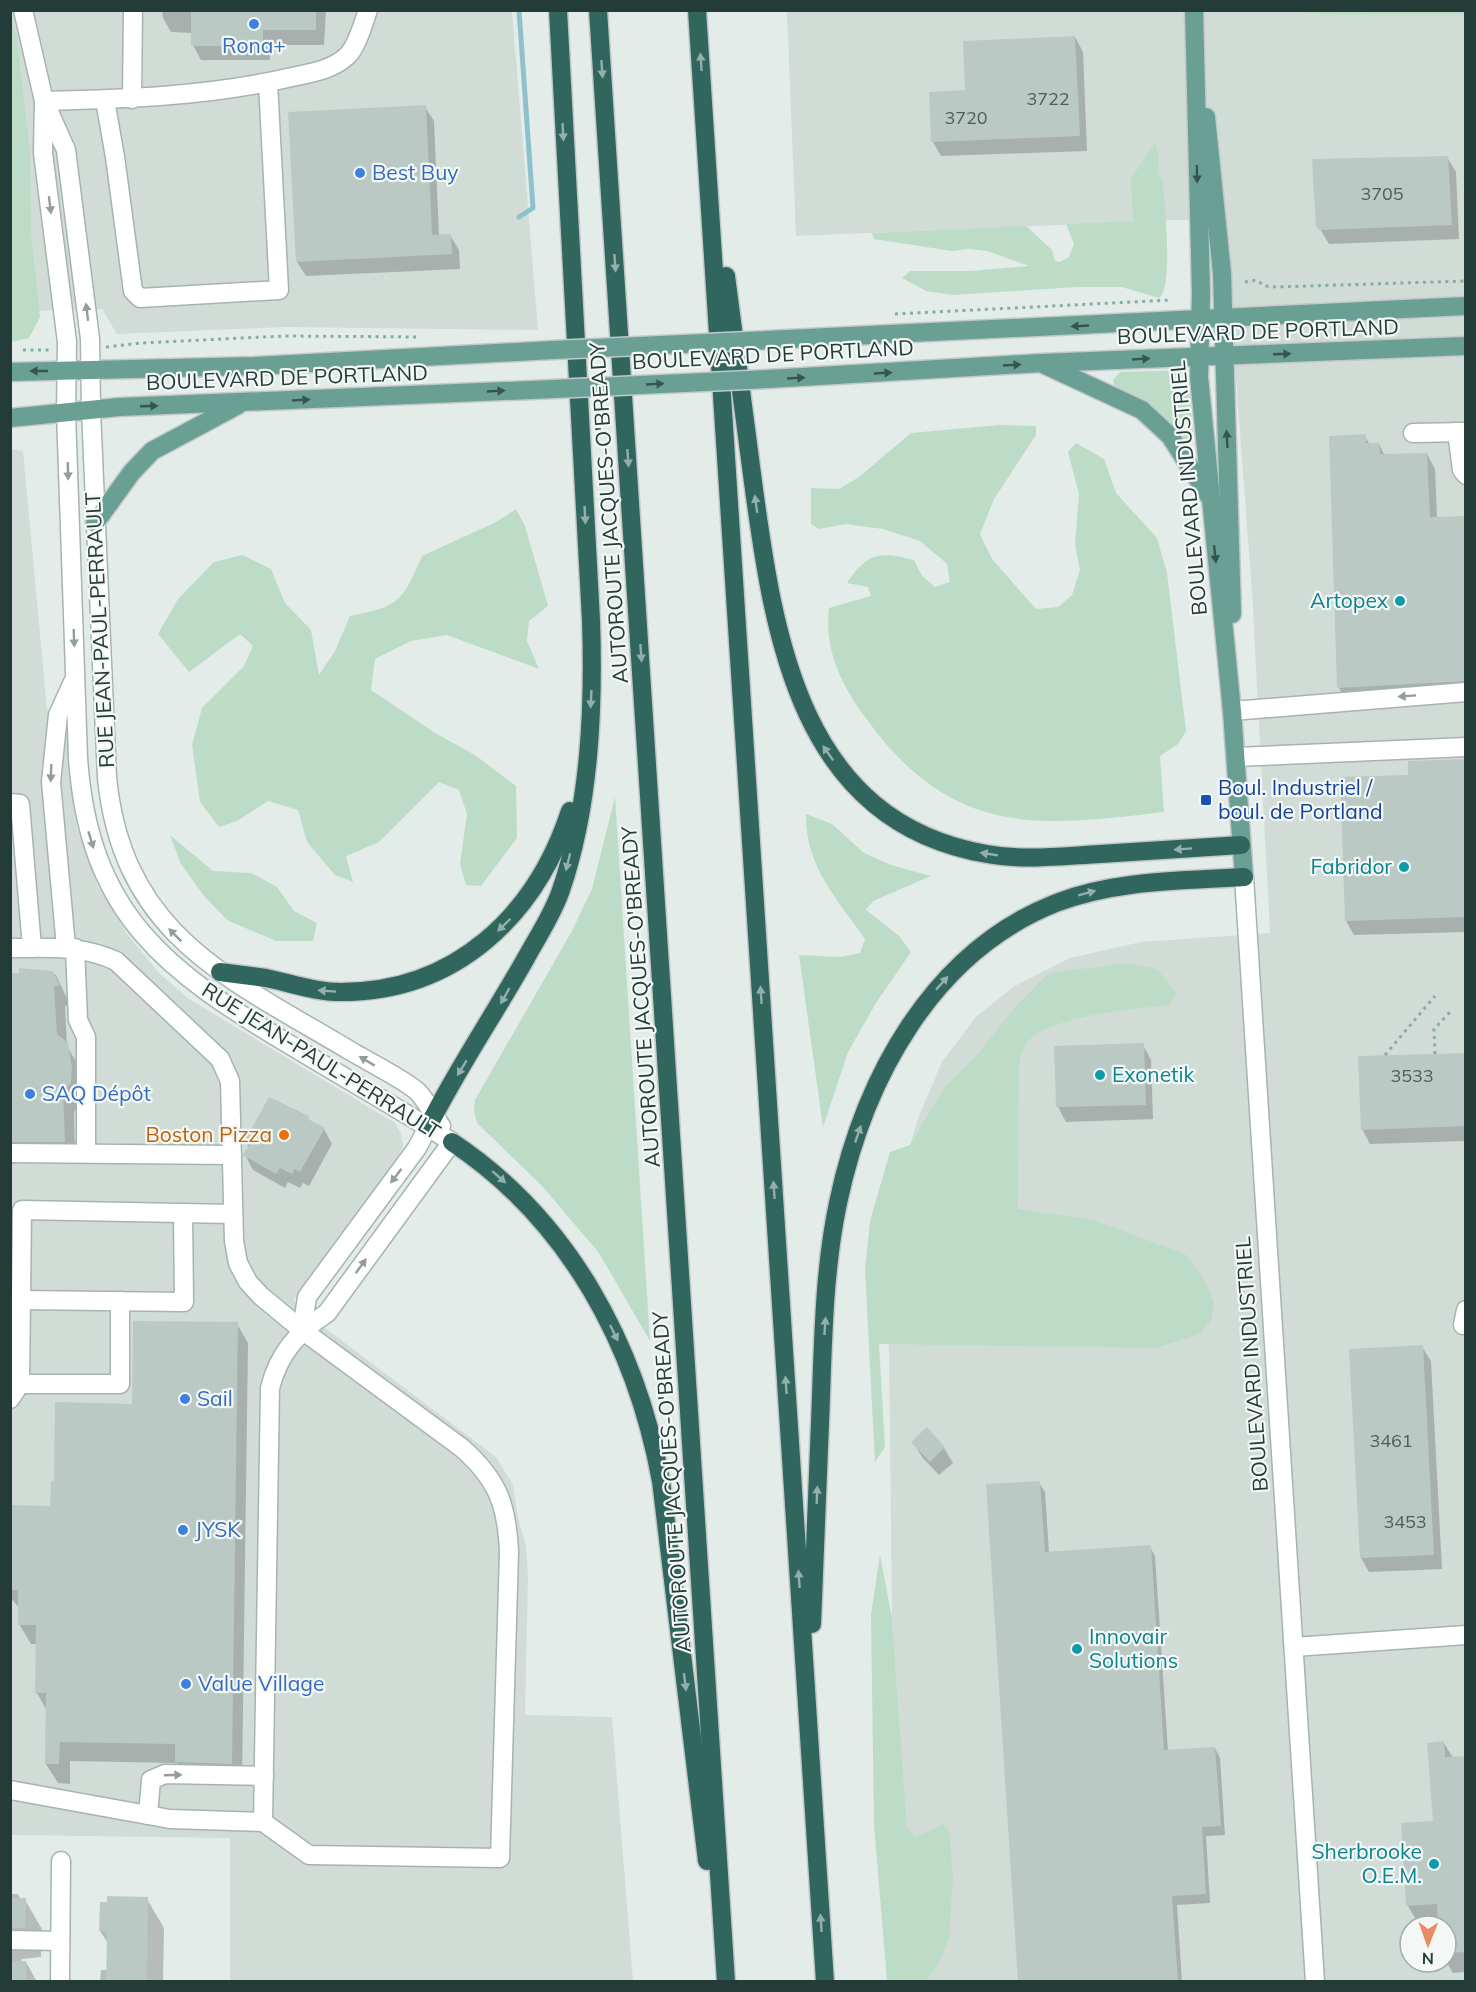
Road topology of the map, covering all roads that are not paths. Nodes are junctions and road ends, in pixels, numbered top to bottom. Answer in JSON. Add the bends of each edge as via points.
{"nodes":[{"id":1,"x":23,"y":10,"type":"edge"},
{"id":2,"x":133,"y":10,"type":"edge"},
{"id":3,"x":368,"y":10,"type":"edge"},
{"id":4,"x":558,"y":10,"type":"edge"},
{"id":5,"x":598,"y":10,"type":"edge"},
{"id":6,"x":698,"y":10,"type":"edge"},
{"id":7,"x":1195,"y":10,"type":"edge"},
{"id":8,"x":268,"y":83,"type":"junction"},
{"id":9,"x":132,"y":99,"type":"junction"},
{"id":10,"x":105,"y":100,"type":"junction"},
{"id":11,"x":44,"y":101,"type":"junction"},
{"id":12,"x":704,"y":112,"type":"junction"},
{"id":13,"x":1466,"y":306,"type":"edge"},
{"id":14,"x":1224,"y":318,"type":"junction"},
{"id":15,"x":1202,"y":320,"type":"junction"},
{"id":16,"x":1466,"y":345,"type":"edge"},
{"id":17,"x":1200,"y":357,"type":"junction"},
{"id":18,"x":1224,"y":357,"type":"junction"},
{"id":19,"x":1041,"y":363,"type":"junction"},
{"id":20,"x":67,"y":371,"type":"junction"},
{"id":21,"x":90,"y":371,"type":"junction"},
{"id":22,"x":10,"y":372,"type":"edge"},
{"id":23,"x":243,"y":403,"type":"junction"},
{"id":24,"x":91,"y":410,"type":"junction"},
{"id":25,"x":66,"y":413,"type":"junction"},
{"id":26,"x":10,"y":418,"type":"edge"},
{"id":27,"x":1461,"y":432,"type":"edge"},
{"id":28,"x":1413,"y":434,"type":"dead end"},
{"id":29,"x":1466,"y":475,"type":"edge"},
{"id":30,"x":1209,"y":495,"type":"junction"},
{"id":31,"x":95,"y":523,"type":"junction"},
{"id":32,"x":75,"y":678,"type":"junction"},
{"id":33,"x":1466,"y":692,"type":"edge"},
{"id":34,"x":1233,"y":711,"type":"junction"},
{"id":35,"x":588,"y":742,"type":"junction"},
{"id":36,"x":1466,"y":747,"type":"edge"},
{"id":37,"x":1235,"y":751,"type":"junction"},
{"id":38,"x":10,"y":803,"type":"edge"},
{"id":39,"x":1241,"y":845,"type":"junction"},
{"id":40,"x":1244,"y":877,"type":"junction"},
{"id":41,"x":10,"y":948,"type":"edge"},
{"id":42,"x":32,"y":948,"type":"junction"},
{"id":43,"x":70,"y":948,"type":"junction"},
{"id":44,"x":220,"y":972,"type":"junction"},
{"id":45,"x":431,"y":1121,"type":"junction"},
{"id":46,"x":452,"y":1142,"type":"junction"},
{"id":47,"x":10,"y":1153,"type":"edge"},
{"id":48,"x":86,"y":1153,"type":"junction"},
{"id":49,"x":232,"y":1155,"type":"junction"},
{"id":50,"x":183,"y":1213,"type":"junction"},
{"id":51,"x":232,"y":1214,"type":"junction"},
{"id":52,"x":21,"y":1300,"type":"junction"},
{"id":53,"x":120,"y":1301,"type":"junction"},
{"id":54,"x":302,"y":1330,"type":"junction"},
{"id":55,"x":15,"y":1391,"type":"edge"},
{"id":56,"x":1466,"y":1635,"type":"edge"},
{"id":57,"x":1294,"y":1647,"type":"junction"},
{"id":58,"x":808,"y":1721,"type":"junction"},
{"id":59,"x":264,"y":1776,"type":"junction"},
{"id":60,"x":10,"y":1790,"type":"edge"},
{"id":61,"x":148,"y":1815,"type":"junction"},
{"id":62,"x":263,"y":1822,"type":"junction"},
{"id":63,"x":61,"y":1861,"type":"dead end"},
{"id":64,"x":10,"y":1940,"type":"edge"},
{"id":65,"x":60,"y":1941,"type":"junction"},
{"id":66,"x":60,"y":1982,"type":"edge"},
{"id":67,"x":725,"y":1982,"type":"edge"},
{"id":68,"x":825,"y":1982,"type":"edge"},
{"id":69,"x":1316,"y":1982,"type":"edge"}],
"edges":[{"from":1,"to":11,"type":"street"},
{"from":2,"to":9,"type":"street"},
{"from":3,"to":8,"type":"street","via":[[350,54],[334,66]]},
{"from":4,"to":35,"type":"highway","one_way":true,"via":[[591,620]]},
{"from":5,"to":67,"type":"highway","name":"AUTOROUTE JACQUES-O'BREADY","one_way":true},
{"from":12,"to":6,"type":"highway","one_way":true},
{"from":7,"to":14,"type":"main road","name":"BOULEVARD INDUSTRIEL"},
{"from":7,"to":15,"type":"main road","name":"BOULEVARD INDUSTRIEL","one_way":true},
{"from":8,"to":9,"type":"street"},
{"from":8,"to":10,"type":"street","via":[[279,290],[140,298],[133,291]]},
{"from":9,"to":10,"type":"street"},
{"from":10,"to":11,"type":"street"},
{"from":11,"to":20,"type":"street","name":"RUE JEAN-PAUL-PERRAULT","one_way":true,"via":[[43,153],[67,342]]},
{"from":21,"to":11,"type":"street","name":"RUE JEAN-PAUL-PERRAULT","one_way":true,"via":[[90,339],[66,150]]},
{"from":39,"to":12,"type":"highway","one_way":true,"via":[[1045,857],[977,852],[932,838],[885,812],[831,758],[797,693],[771,599]]},
{"from":58,"to":12,"type":"highway","one_way":true},
{"from":13,"to":14,"type":"main road","name":"BOULEVARD DE PORTLAND"},
{"from":14,"to":15,"type":"main road","name":"BOULEVARD DE PORTLAND"},
{"from":14,"to":18,"type":"main road","name":"BOULEVARD INDUSTRIEL"},
{"from":15,"to":17,"type":"main road","name":"BOULEVARD INDUSTRIEL"},
{"from":15,"to":21,"type":"main road","name":"BOULEVARD DE PORTLAND","one_way":true,"bridge":true},
{"from":18,"to":16,"type":"main road","name":"BOULEVARD DE PORTLAND","one_way":true},
{"from":17,"to":18,"type":"main road","name":"BOULEVARD DE PORTLAND"},
{"from":19,"to":17,"type":"main road","name":"BOULEVARD DE PORTLAND","one_way":true},
{"from":17,"to":30,"type":"main road","name":"BOULEVARD INDUSTRIEL"},
{"from":34,"to":18,"type":"main road","name":"BOULEVARD INDUSTRIEL","one_way":true},
{"from":23,"to":19,"type":"main road","name":"BOULEVARD DE PORTLAND","one_way":true,"bridge":true},
{"from":19,"to":30,"type":"main road","via":[[1142,410],[1170,436]]},
{"from":20,"to":21,"type":"main road","name":"BOULEVARD DE PORTLAND"},
{"from":20,"to":22,"type":"main road","name":"BOULEVARD DE PORTLAND","one_way":true},
{"from":20,"to":25,"type":"street","name":"RUE JEAN-PAUL-PERRAULT"},
{"from":21,"to":24,"type":"street","name":"RUE JEAN-PAUL-PERRAULT"},
{"from":24,"to":23,"type":"main road","name":"BOULEVARD DE PORTLAND","one_way":true},
{"from":23,"to":31,"type":"main road","via":[[152,451]]},
{"from":24,"to":25,"type":"main road","name":"BOULEVARD DE PORTLAND"},
{"from":24,"to":31,"type":"street","name":"RUE JEAN-PAUL-PERRAULT"},
{"from":25,"to":26,"type":"main road","name":"BOULEVARD DE PORTLAND"},
{"from":25,"to":32,"type":"street","name":"RUE JEAN-PAUL-PERRAULT","one_way":true},
{"from":27,"to":28,"type":"street"},
{"from":27,"to":29,"type":"street","via":[[1462,471]]},
{"from":30,"to":34,"type":"main road","name":"BOULEVARD INDUSTRIEL","one_way":true},
{"from":44,"to":31,"type":"street","name":"RUE JEAN-PAUL-PERRAULT","one_way":true,"via":[[182,942],[154,911],[132,874],[116,829],[107,778]]},
{"from":32,"to":43,"type":"street","one_way":true,"via":[[58,715],[51,772],[51,803]]},
{"from":32,"to":45,"type":"street","name":"RUE JEAN-PAUL-PERRAULT","one_way":true,"via":[[79,774],[87,826],[102,870],[130,920],[175,967],[218,1001]]},
{"from":33,"to":34,"type":"street","one_way":true},
{"from":34,"to":37,"type":"main road","name":"BOULEVARD INDUSTRIEL"},
{"from":35,"to":44,"type":"highway","one_way":true,"via":[[567,819],[540,879],[508,921],[464,957],[407,982],[357,991],[313,990]]},
{"from":35,"to":45,"type":"highway","one_way":true,"via":[[575,835],[561,890],[496,1012]]},
{"from":36,"to":37,"type":"street"},
{"from":37,"to":39,"type":"main road","name":"BOULEVARD INDUSTRIEL"},
{"from":38,"to":42,"type":"street","via":[[20,804]]},
{"from":39,"to":40,"type":"main road","name":"BOULEVARD INDUSTRIEL"},
{"from":40,"to":57,"type":"street","name":"BOULEVARD INDUSTRIEL"},
{"from":58,"to":40,"type":"highway","one_way":true,"via":[[821,1384],[832,1237],[857,1136],[889,1062],[912,1021],[946,978],[981,946],[1023,918],[1104,889]]},
{"from":41,"to":42,"type":"street"},
{"from":42,"to":43,"type":"street"},
{"from":43,"to":48,"type":"street","via":[[78,1020],[86,1036]]},
{"from":43,"to":49,"type":"street","via":[[99,953],[116,961],[220,1059],[230,1081]]},
{"from":45,"to":44,"type":"street","name":"RUE JEAN-PAUL-PERRAULT","one_way":true,"via":[[417,1091]]},
{"from":45,"to":46,"type":"street","name":"RUE JEAN-PAUL-PERRAULT"},
{"from":45,"to":54,"type":"street","one_way":true,"via":[[417,1148],[307,1297]]},
{"from":54,"to":46,"type":"street","one_way":true,"via":[[327,1313]]},
{"from":46,"to":67,"type":"highway","one_way":true,"via":[[514,1190],[560,1243],[609,1321],[644,1406],[663,1492],[694,1765]]},
{"from":47,"to":48,"type":"street"},
{"from":48,"to":49,"type":"street"},
{"from":49,"to":51,"type":"street"},
{"from":50,"to":51,"type":"street"},
{"from":50,"to":52,"type":"street","via":[[22,1210]]},
{"from":50,"to":53,"type":"street","via":[[184,1302]]},
{"from":51,"to":54,"type":"street","via":[[238,1263],[248,1282]]},
{"from":52,"to":53,"type":"street"},
{"from":52,"to":55,"type":"street"},
{"from":53,"to":55,"type":"street","via":[[120,1384]]},
{"from":54,"to":59,"type":"street","via":[[275,1367],[270,1388]]},
{"from":54,"to":62,"type":"street","via":[[462,1448],[479,1463],[503,1502],[509,1552],[501,1858],[309,1855]]},
{"from":56,"to":57,"type":"street"},
{"from":57,"to":69,"type":"street","name":"BOULEVARD INDUSTRIEL"},
{"from":68,"to":58,"type":"highway","one_way":true},
{"from":61,"to":59,"type":"street","one_way":true,"via":[[151,1780],[165,1774]]},
{"from":59,"to":62,"type":"street"},
{"from":60,"to":61,"type":"street"},
{"from":61,"to":62,"type":"street"},
{"from":63,"to":65,"type":"street"},
{"from":64,"to":65,"type":"street"},
{"from":65,"to":66,"type":"street"}]}
